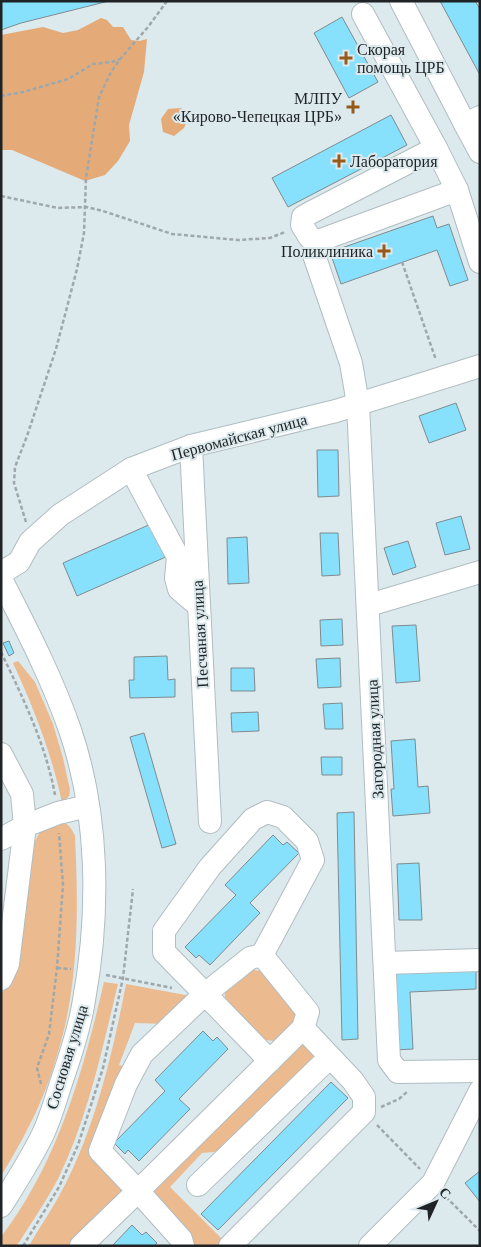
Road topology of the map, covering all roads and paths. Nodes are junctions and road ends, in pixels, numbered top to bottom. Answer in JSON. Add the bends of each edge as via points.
{"nodes":[{"id":1,"x":167,"y":1,"type":"edge"},
{"id":2,"x":401,"y":1,"type":"edge"},
{"id":3,"x":363,"y":14,"type":"dead end"},
{"id":4,"x":121,"y":58,"type":"junction"},
{"id":5,"x":1,"y":96,"type":"edge"},
{"id":6,"x":472,"y":120,"type":"edge"},
{"id":7,"x":436,"y":148,"type":"junction"},
{"id":8,"x":480,"y":152,"type":"edge"},
{"id":9,"x":457,"y":190,"type":"junction"},
{"id":10,"x":1,"y":196,"type":"edge"},
{"id":11,"x":86,"y":207,"type":"junction"},
{"id":12,"x":302,"y":225,"type":"junction"},
{"id":13,"x":318,"y":241,"type":"junction"},
{"id":14,"x":402,"y":262,"type":"dead end"},
{"id":15,"x":480,"y":262,"type":"edge"},
{"id":16,"x":480,"y":366,"type":"edge"},
{"id":17,"x":442,"y":378,"type":"junction"},
{"id":18,"x":358,"y":404,"type":"junction"},
{"id":19,"x":191,"y":446,"type":"junction"},
{"id":20,"x":131,"y":468,"type":"junction"},
{"id":21,"x":30,"y":542,"type":"junction"},
{"id":22,"x":480,"y":572,"type":"edge"},
{"id":23,"x":1,"y":573,"type":"edge"},
{"id":24,"x":1,"y":579,"type":"edge"},
{"id":25,"x":368,"y":605,"type":"junction"},
{"id":26,"x":199,"y":606,"type":"junction"},
{"id":27,"x":1,"y":652,"type":"edge"},
{"id":28,"x":1,"y":754,"type":"edge"},
{"id":29,"x":88,"y":806,"type":"junction"},
{"id":30,"x":58,"y":813,"type":"junction"},
{"id":31,"x":210,"y":822,"type":"dead end"},
{"id":32,"x":25,"y":826,"type":"junction"},
{"id":33,"x":1,"y":839,"type":"edge"},
{"id":34,"x":133,"y":889,"type":"dead end"},
{"id":35,"x":262,"y":955,"type":"junction"},
{"id":36,"x":480,"y":960,"type":"edge"},
{"id":37,"x":385,"y":964,"type":"junction"},
{"id":38,"x":57,"y":968,"type":"junction"},
{"id":39,"x":88,"y":972,"type":"junction"},
{"id":40,"x":123,"y":978,"type":"junction"},
{"id":41,"x":1,"y":979,"type":"edge"},
{"id":42,"x":178,"y":989,"type":"dead end"},
{"id":43,"x":206,"y":994,"type":"junction"},
{"id":44,"x":303,"y":1028,"type":"junction"},
{"id":45,"x":330,"y":1057,"type":"junction"},
{"id":46,"x":270,"y":1060,"type":"junction"},
{"id":47,"x":480,"y":1071,"type":"edge"},
{"id":48,"x":427,"y":1072,"type":"junction"},
{"id":49,"x":480,"y":1091,"type":"edge"},
{"id":50,"x":364,"y":1112,"type":"junction"},
{"id":51,"x":50,"y":1115,"type":"junction"},
{"id":52,"x":198,"y":1185,"type":"dead end"},
{"id":53,"x":138,"y":1191,"type":"junction"},
{"id":54,"x":1,"y":1206,"type":"edge"},
{"id":55,"x":23,"y":1246,"type":"edge"},
{"id":56,"x":81,"y":1246,"type":"edge"},
{"id":57,"x":183,"y":1246,"type":"edge"},
{"id":58,"x":230,"y":1246,"type":"edge"},
{"id":59,"x":370,"y":1246,"type":"edge"}],
"edges":[{"from":1,"to":4,"type":"path"},
{"from":2,"to":6,"type":"street"},
{"from":3,"to":7,"type":"street"},
{"from":4,"to":5,"type":"path","via":[[93,64],[68,79]]},
{"from":4,"to":11,"type":"path","via":[[99,97],[86,178]]},
{"from":6,"to":8,"type":"street"},
{"from":7,"to":9,"type":"street"},
{"from":7,"to":12,"type":"street","via":[[303,217]]},
{"from":9,"to":13,"type":"street"},
{"from":9,"to":15,"type":"street"},
{"from":10,"to":11,"type":"path","via":[[58,208]]},
{"from":11,"to":12,"type":"path","via":[[172,234],[228,239],[270,238]]},
{"from":11,"to":21,"type":"path","via":[[77,269],[58,340],[28,436],[15,466],[14,483]]},
{"from":12,"to":13,"type":"street","via":[[310,238]]},
{"from":13,"to":18,"type":"street","name":"Загородная улица","via":[[314,255],[351,363]]},
{"from":14,"to":17,"type":"path"},
{"from":16,"to":17,"type":"street","name":"Первомайская улица"},
{"from":17,"to":18,"type":"street","name":"Первомайская улица"},
{"from":18,"to":19,"type":"street","name":"Первомайская улица"},
{"from":18,"to":25,"type":"street","name":"Загородная улица"},
{"from":19,"to":20,"type":"street","name":"Первомайская улица"},
{"from":19,"to":26,"type":"street","name":"Песчаная улица"},
{"from":20,"to":21,"type":"street","name":"Первомайская улица","via":[[60,515]]},
{"from":20,"to":26,"type":"street","via":[[178,557],[176,578],[179,589]]},
{"from":21,"to":23,"type":"street","name":"Первомайская улица","via":[[19,562]]},
{"from":22,"to":25,"type":"street"},
{"from":24,"to":29,"type":"street","name":"Сосновая улица","via":[[54,688],[73,740]]},
{"from":25,"to":37,"type":"street","name":"Загородная улица"},
{"from":26,"to":31,"type":"street","name":"Песчаная улица"},
{"from":27,"to":30,"type":"path","via":[[36,730],[50,770]]},
{"from":28,"to":32,"type":"street","via":[[22,794]]},
{"from":29,"to":30,"type":"street"},
{"from":29,"to":39,"type":"street","name":"Сосновая улица","via":[[94,892]]},
{"from":30,"to":32,"type":"street"},
{"from":30,"to":38,"type":"path","via":[[63,886]]},
{"from":32,"to":33,"type":"street"},
{"from":32,"to":41,"type":"street","via":[[8,964]]},
{"from":34,"to":40,"type":"path"},
{"from":35,"to":43,"type":"street","via":[[250,958]]},
{"from":35,"to":43,"type":"street","via":[[313,860],[307,841],[283,817],[268,812],[253,818],[210,867],[164,931],[164,952]]},
{"from":35,"to":44,"type":"street","via":[[308,1012]]},
{"from":36,"to":37,"type":"street"},
{"from":37,"to":48,"type":"street","name":"Загородная улица","via":[[389,1060],[398,1072]]},
{"from":38,"to":39,"type":"path"},
{"from":38,"to":51,"type":"path","via":[[49,1034],[36,1068]]},
{"from":39,"to":40,"type":"path"},
{"from":39,"to":51,"type":"street","name":"Сосновая улица","via":[[75,1040]]},
{"from":40,"to":42,"type":"path"},
{"from":40,"to":55,"type":"path","via":[[103,1068],[78,1145],[59,1187]]},
{"from":43,"to":46,"type":"street"},
{"from":43,"to":53,"type":"street","via":[[142,1054],[126,1084],[100,1151]]},
{"from":44,"to":45,"type":"street"},
{"from":44,"to":46,"type":"street"},
{"from":45,"to":50,"type":"street","via":[[364,1096]]},
{"from":45,"to":52,"type":"street"},
{"from":46,"to":53,"type":"street"},
{"from":47,"to":48,"type":"street"},
{"from":48,"to":50,"type":"path","via":[[399,1099]]},
{"from":49,"to":59,"type":"street","via":[[433,1183]]},
{"from":50,"to":58,"type":"street"},
{"from":51,"to":54,"type":"street","name":"Сосновая улица","via":[[27,1164]]},
{"from":53,"to":56,"type":"street"},
{"from":53,"to":57,"type":"street","via":[[181,1239]]}]}
